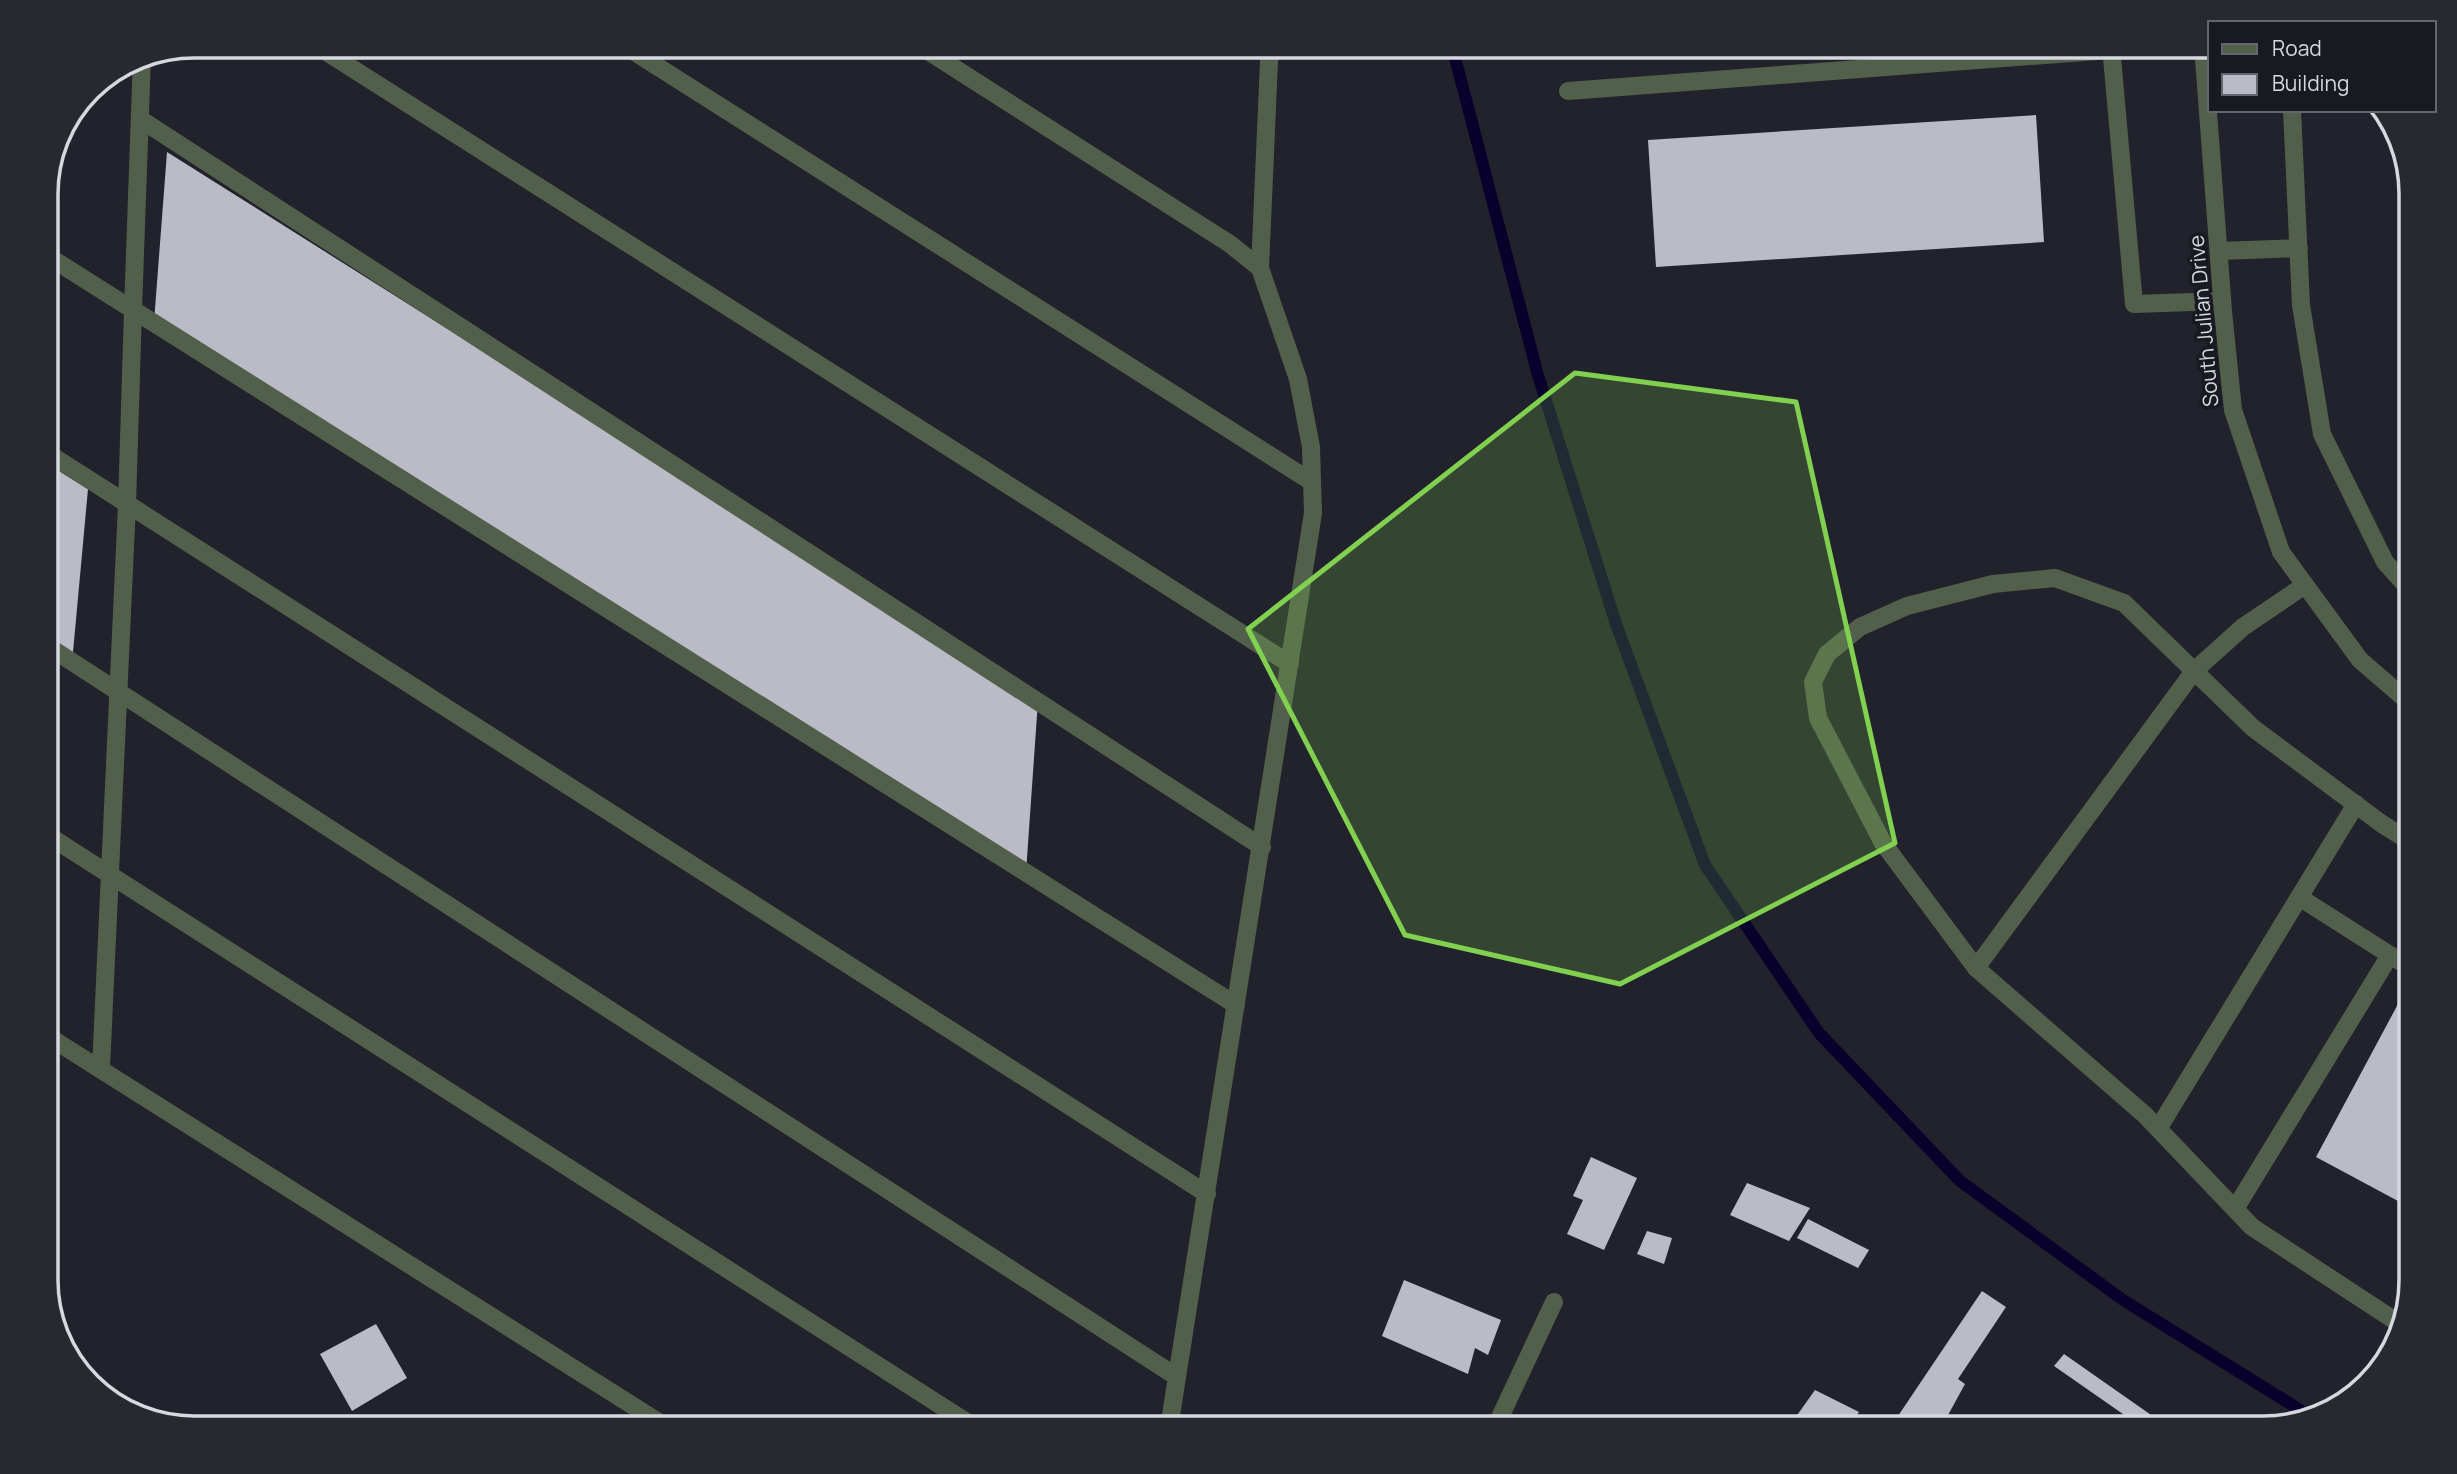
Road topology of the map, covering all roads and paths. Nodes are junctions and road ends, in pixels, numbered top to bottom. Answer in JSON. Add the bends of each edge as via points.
{"nodes":[{"id":1,"x":336,"y":58,"type":"edge"},
{"id":2,"x":644,"y":58,"type":"edge"},
{"id":3,"x":939,"y":58,"type":"edge"},
{"id":4,"x":1269,"y":58,"type":"edge"},
{"id":5,"x":1984,"y":58,"type":"edge"},
{"id":6,"x":2112,"y":58,"type":"edge"},
{"id":7,"x":2204,"y":58,"type":"edge"},
{"id":8,"x":142,"y":69,"type":"edge"},
{"id":9,"x":1567,"y":91,"type":"dead end"},
{"id":10,"x":2292,"y":112,"type":"edge"},
{"id":11,"x":140,"y":119,"type":"junction"},
{"id":12,"x":2299,"y":248,"type":"junction"},
{"id":13,"x":2218,"y":251,"type":"junction"},
{"id":14,"x":58,"y":263,"type":"edge"},
{"id":15,"x":1259,"y":268,"type":"junction"},
{"id":16,"x":2222,"y":301,"type":"junction"},
{"id":17,"x":133,"y":310,"type":"junction"},
{"id":18,"x":58,"y":460,"type":"edge"},
{"id":19,"x":1312,"y":482,"type":"junction"},
{"id":20,"x":127,"y":503,"type":"junction"},
{"id":21,"x":2399,"y":578,"type":"edge"},
{"id":22,"x":2305,"y":585,"type":"junction"},
{"id":23,"x":58,"y":653,"type":"edge"},
{"id":24,"x":1290,"y":664,"type":"junction"},
{"id":25,"x":2194,"y":671,"type":"junction"},
{"id":26,"x":118,"y":691,"type":"junction"},
{"id":27,"x":2399,"y":694,"type":"edge"},
{"id":28,"x":2356,"y":804,"type":"junction"},
{"id":29,"x":2399,"y":834,"type":"edge"},
{"id":30,"x":58,"y":842,"type":"edge"},
{"id":31,"x":1262,"y":847,"type":"junction"},
{"id":32,"x":110,"y":875,"type":"junction"},
{"id":33,"x":2299,"y":897,"type":"junction"},
{"id":34,"x":2390,"y":956,"type":"junction"},
{"id":35,"x":2399,"y":961,"type":"edge"},
{"id":36,"x":1976,"y":968,"type":"junction"},
{"id":37,"x":1236,"y":1005,"type":"junction"},
{"id":38,"x":58,"y":1042,"type":"edge"},
{"id":39,"x":64,"y":1046,"type":"junction"},
{"id":40,"x":58,"y":1049,"type":"edge"},
{"id":41,"x":101,"y":1068,"type":"junction"},
{"id":42,"x":2158,"y":1129,"type":"junction"},
{"id":43,"x":1207,"y":1194,"type":"junction"},
{"id":44,"x":2235,"y":1209,"type":"junction"},
{"id":45,"x":1554,"y":1302,"type":"dead end"},
{"id":46,"x":2394,"y":1320,"type":"edge"},
{"id":47,"x":1177,"y":1377,"type":"junction"},
{"id":48,"x":648,"y":1416,"type":"edge"},
{"id":49,"x":956,"y":1416,"type":"edge"},
{"id":50,"x":1171,"y":1416,"type":"edge"},
{"id":51,"x":1500,"y":1416,"type":"edge"}],
"edges":[{"from":1,"to":24,"type":"street"},
{"from":2,"to":19,"type":"street"},
{"from":3,"to":15,"type":"street","via":[[1230,244]]},
{"from":4,"to":15,"type":"street"},
{"from":5,"to":9,"type":"street"},
{"from":6,"to":16,"type":"street","via":[[2134,304]]},
{"from":7,"to":13,"type":"street","name":"South Julian Drive"},
{"from":8,"to":11,"type":"street"},
{"from":10,"to":12,"type":"street"},
{"from":11,"to":17,"type":"street"},
{"from":11,"to":31,"type":"street"},
{"from":12,"to":13,"type":"street"},
{"from":12,"to":21,"type":"street","via":[[2301,305],[2322,434],[2385,562]]},
{"from":13,"to":16,"type":"street","name":"South Julian Drive"},
{"from":14,"to":17,"type":"street"},
{"from":15,"to":19,"type":"street","via":[[1298,379],[1311,447]]},
{"from":16,"to":22,"type":"street","name":"South Julian Drive","via":[[2233,410],[2281,552]]},
{"from":17,"to":20,"type":"street"},
{"from":17,"to":37,"type":"street"},
{"from":18,"to":20,"type":"street"},
{"from":19,"to":24,"type":"street","via":[[1313,513]]},
{"from":20,"to":26,"type":"street"},
{"from":20,"to":43,"type":"street"},
{"from":22,"to":25,"type":"street","via":[[2243,627]]},
{"from":22,"to":27,"type":"street","name":"South Julian Drive","via":[[2360,660]]},
{"from":23,"to":26,"type":"street"},
{"from":24,"to":31,"type":"street"},
{"from":25,"to":28,"type":"street","via":[[2252,728]]},
{"from":25,"to":36,"type":"street"},
{"from":25,"to":36,"type":"street","via":[[2124,603],[2055,578],[1993,584],[1908,606],[1860,627],[1827,654],[1813,682],[1818,718],[1883,843]]},
{"from":26,"to":32,"type":"street"},
{"from":26,"to":47,"type":"street"},
{"from":28,"to":29,"type":"street"},
{"from":28,"to":33,"type":"street"},
{"from":30,"to":32,"type":"street"},
{"from":31,"to":37,"type":"street"},
{"from":32,"to":41,"type":"street"},
{"from":32,"to":49,"type":"street"},
{"from":33,"to":34,"type":"street"},
{"from":33,"to":42,"type":"street"},
{"from":34,"to":35,"type":"street"},
{"from":34,"to":44,"type":"street"},
{"from":36,"to":42,"type":"street"},
{"from":37,"to":43,"type":"street"},
{"from":38,"to":39,"type":"street"},
{"from":39,"to":40,"type":"street"},
{"from":39,"to":41,"type":"street"},
{"from":41,"to":48,"type":"street"},
{"from":42,"to":44,"type":"street"},
{"from":43,"to":47,"type":"street"},
{"from":44,"to":46,"type":"street","via":[[2252,1227]]},
{"from":45,"to":51,"type":"street"},
{"from":47,"to":50,"type":"street"}]}
